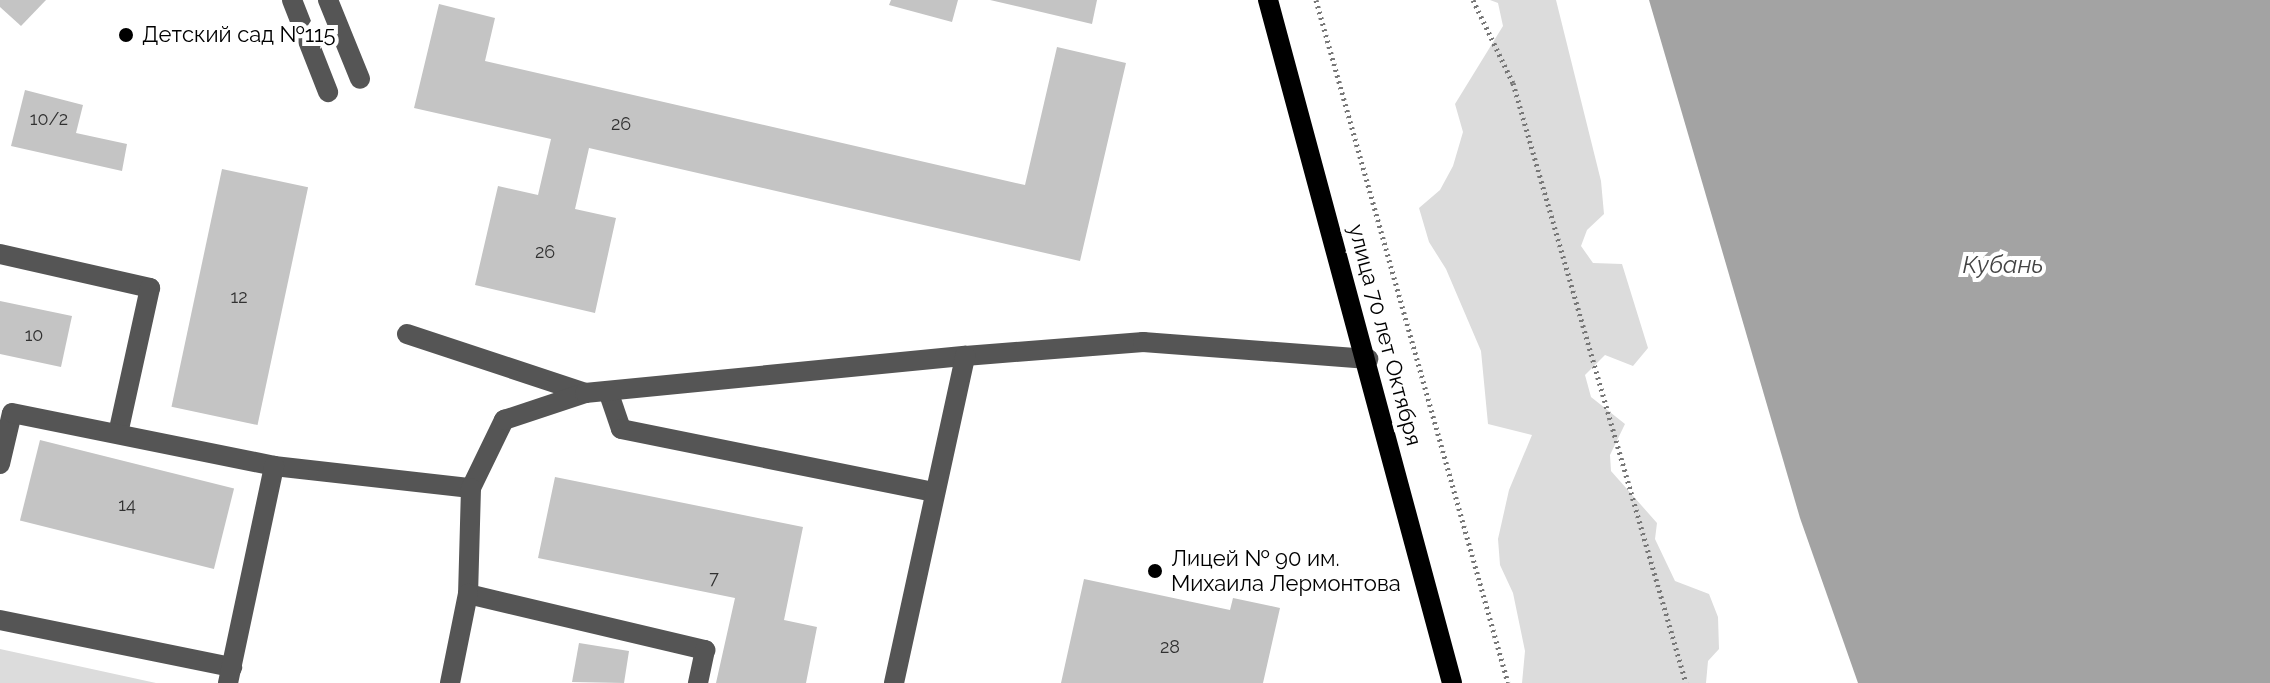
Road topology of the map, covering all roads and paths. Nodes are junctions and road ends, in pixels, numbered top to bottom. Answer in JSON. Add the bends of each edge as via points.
{"nodes":[{"id":1,"x":292,"y":0,"type":"edge"},
{"id":2,"x":328,"y":0,"type":"edge"},
{"id":3,"x":1268,"y":0,"type":"edge"},
{"id":4,"x":1316,"y":0,"type":"edge"},
{"id":5,"x":1473,"y":0,"type":"edge"},
{"id":6,"x":360,"y":79,"type":"dead end"},
{"id":7,"x":328,"y":92,"type":"dead end"},
{"id":8,"x":0,"y":254,"type":"edge"},
{"id":9,"x":407,"y":334,"type":"dead end"},
{"id":10,"x":965,"y":356,"type":"junction"},
{"id":11,"x":1368,"y":359,"type":"junction"},
{"id":12,"x":608,"y":391,"type":"junction"},
{"id":13,"x":585,"y":393,"type":"junction"},
{"id":14,"x":118,"y":434,"type":"junction"},
{"id":15,"x":0,"y":464,"type":"edge"},
{"id":16,"x":274,"y":466,"type":"junction"},
{"id":17,"x":471,"y":488,"type":"junction"},
{"id":18,"x":934,"y":492,"type":"junction"},
{"id":19,"x":468,"y":594,"type":"junction"},
{"id":20,"x":0,"y":620,"type":"edge"},
{"id":21,"x":230,"y":675,"type":"edge"},
{"id":22,"x":450,"y":683,"type":"edge"},
{"id":23,"x":698,"y":683,"type":"edge"},
{"id":24,"x":894,"y":683,"type":"edge"},
{"id":25,"x":1452,"y":683,"type":"edge"},
{"id":26,"x":1508,"y":683,"type":"edge"},
{"id":27,"x":1686,"y":683,"type":"edge"}],
"edges":[{"from":1,"to":7,"type":"street"},
{"from":2,"to":6,"type":"street"},
{"from":3,"to":11,"type":"main road","name":"улица 70 лет Октября"},
{"from":4,"to":26,"type":"path"},
{"from":5,"to":27,"type":"path","via":[[1513,83]]},
{"from":8,"to":14,"type":"street","via":[[150,288]]},
{"from":9,"to":13,"type":"street"},
{"from":10,"to":11,"type":"street","via":[[1143,342]]},
{"from":10,"to":12,"type":"street"},
{"from":10,"to":18,"type":"street"},
{"from":11,"to":25,"type":"main road","name":"улица 70 лет Октября"},
{"from":12,"to":13,"type":"street"},
{"from":12,"to":18,"type":"street","via":[[621,429]]},
{"from":13,"to":17,"type":"street","via":[[504,420]]},
{"from":14,"to":15,"type":"street","via":[[12,413]]},
{"from":14,"to":16,"type":"street"},
{"from":16,"to":17,"type":"street"},
{"from":16,"to":21,"type":"street"},
{"from":17,"to":19,"type":"street"},
{"from":18,"to":24,"type":"street"},
{"from":19,"to":22,"type":"street"},
{"from":19,"to":23,"type":"street","via":[[705,650]]},
{"from":20,"to":21,"type":"street"}]}
